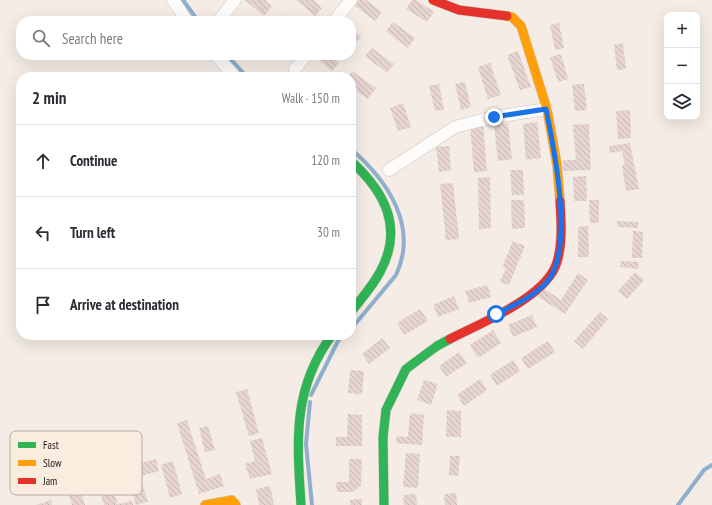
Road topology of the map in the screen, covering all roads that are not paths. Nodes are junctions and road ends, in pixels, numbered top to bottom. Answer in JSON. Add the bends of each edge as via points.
{"nodes":[{"id":1,"x":173,"y":0,"type":"edge"},
{"id":2,"x":235,"y":0,"type":"edge"},
{"id":3,"x":351,"y":0,"type":"edge"},
{"id":4,"x":433,"y":0,"type":"edge"},
{"id":5,"x":184,"y":16,"type":"edge"},
{"id":6,"x":223,"y":16,"type":"edge"},
{"id":7,"x":338,"y":16,"type":"edge"},
{"id":8,"x":220,"y":60,"type":"edge"},
{"id":9,"x":302,"y":60,"type":"edge"},
{"id":10,"x":295,"y":69,"type":"dead end"},
{"id":11,"x":231,"y":72,"type":"edge"},
{"id":12,"x":546,"y":109,"type":"junction"},
{"id":13,"x":356,"y":165,"type":"edge"},
{"id":14,"x":389,"y":170,"type":"dead end"},
{"id":15,"x":356,"y":305,"type":"edge"},
{"id":16,"x":327,"y":340,"type":"edge"},
{"id":17,"x":205,"y":505,"type":"edge"},
{"id":18,"x":236,"y":505,"type":"edge"},
{"id":19,"x":301,"y":505,"type":"edge"},
{"id":20,"x":384,"y":505,"type":"edge"}],
"edges":[{"from":1,"to":5,"type":"street"},
{"from":2,"to":6,"type":"street"},
{"from":3,"to":7,"type":"street"},
{"from":4,"to":12,"type":"street","via":[[459,10],[512,17],[521,26]]},
{"from":8,"to":11,"type":"street"},
{"from":9,"to":10,"type":"street"},
{"from":12,"to":14,"type":"street","via":[[494,117],[455,127]]},
{"from":12,"to":20,"type":"street","via":[[557,165],[562,228],[557,263],[546,283],[524,300],[437,346],[406,369],[386,410]]},
{"from":13,"to":15,"type":"street","via":[[379,188],[389,213],[391,233],[382,267]]},
{"from":16,"to":19,"type":"street","via":[[322,346],[304,389],[298,434]]},
{"from":17,"to":18,"type":"street","via":[[232,500]]}]}
